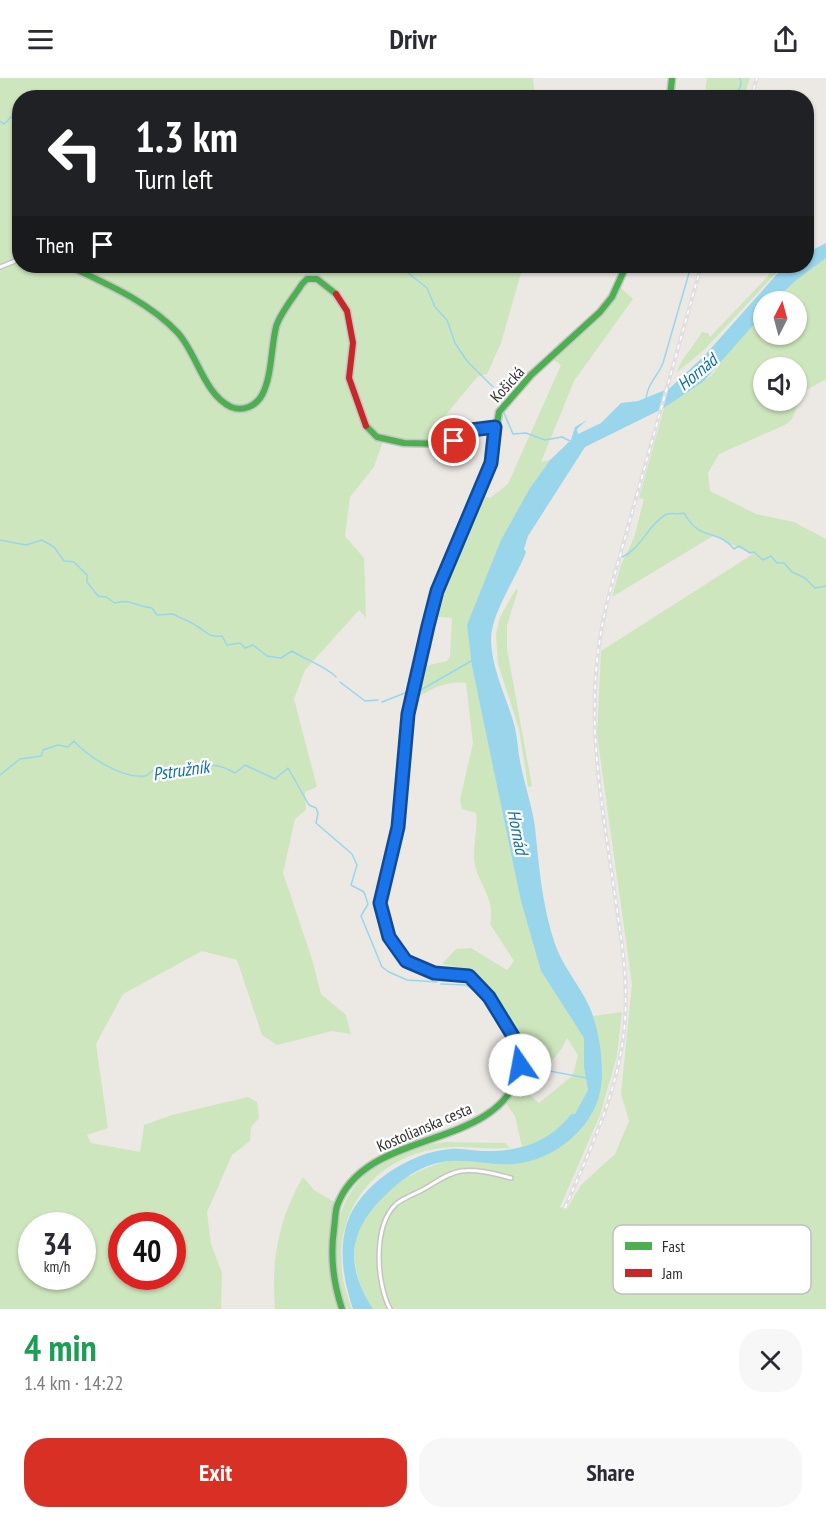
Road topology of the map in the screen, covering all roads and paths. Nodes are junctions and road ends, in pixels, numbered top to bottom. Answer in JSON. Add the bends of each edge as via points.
{"nodes":[{"id":1,"x":82,"y":273,"type":"edge"},
{"id":2,"x":623,"y":273,"type":"edge"},
{"id":3,"x":495,"y":427,"type":"junction"},
{"id":4,"x":516,"y":1041,"type":"joint"},
{"id":5,"x":511,"y":1178,"type":"dead end"},
{"id":6,"x":342,"y":1309,"type":"edge"},
{"id":7,"x":390,"y":1309,"type":"edge"}],
"edges":[{"from":1,"to":3,"type":"street","via":[[167,324],[187,344],[219,398],[247,409],[263,393],[277,324],[302,284],[307,279],[317,279],[336,294],[347,311],[353,343],[349,378],[363,422],[377,437],[404,443],[447,444],[471,430]]},
{"from":2,"to":3,"type":"street","name":"Košická","via":[[600,312],[517,390],[501,410]]},
{"from":3,"to":4,"type":"street","name":"Košická","via":[[491,463],[437,591],[413,689],[405,737],[401,810],[380,903],[383,922],[396,950],[406,961],[434,973],[469,976],[489,997]]},
{"from":4,"to":6,"type":"street","name":"Kostolianska cesta","via":[[519,1071],[501,1104],[475,1121],[377,1161],[346,1189],[331,1229],[334,1279]]},
{"from":5,"to":7,"type":"street","via":[[494,1173],[456,1172],[394,1206],[378,1260],[382,1292]]}]}
